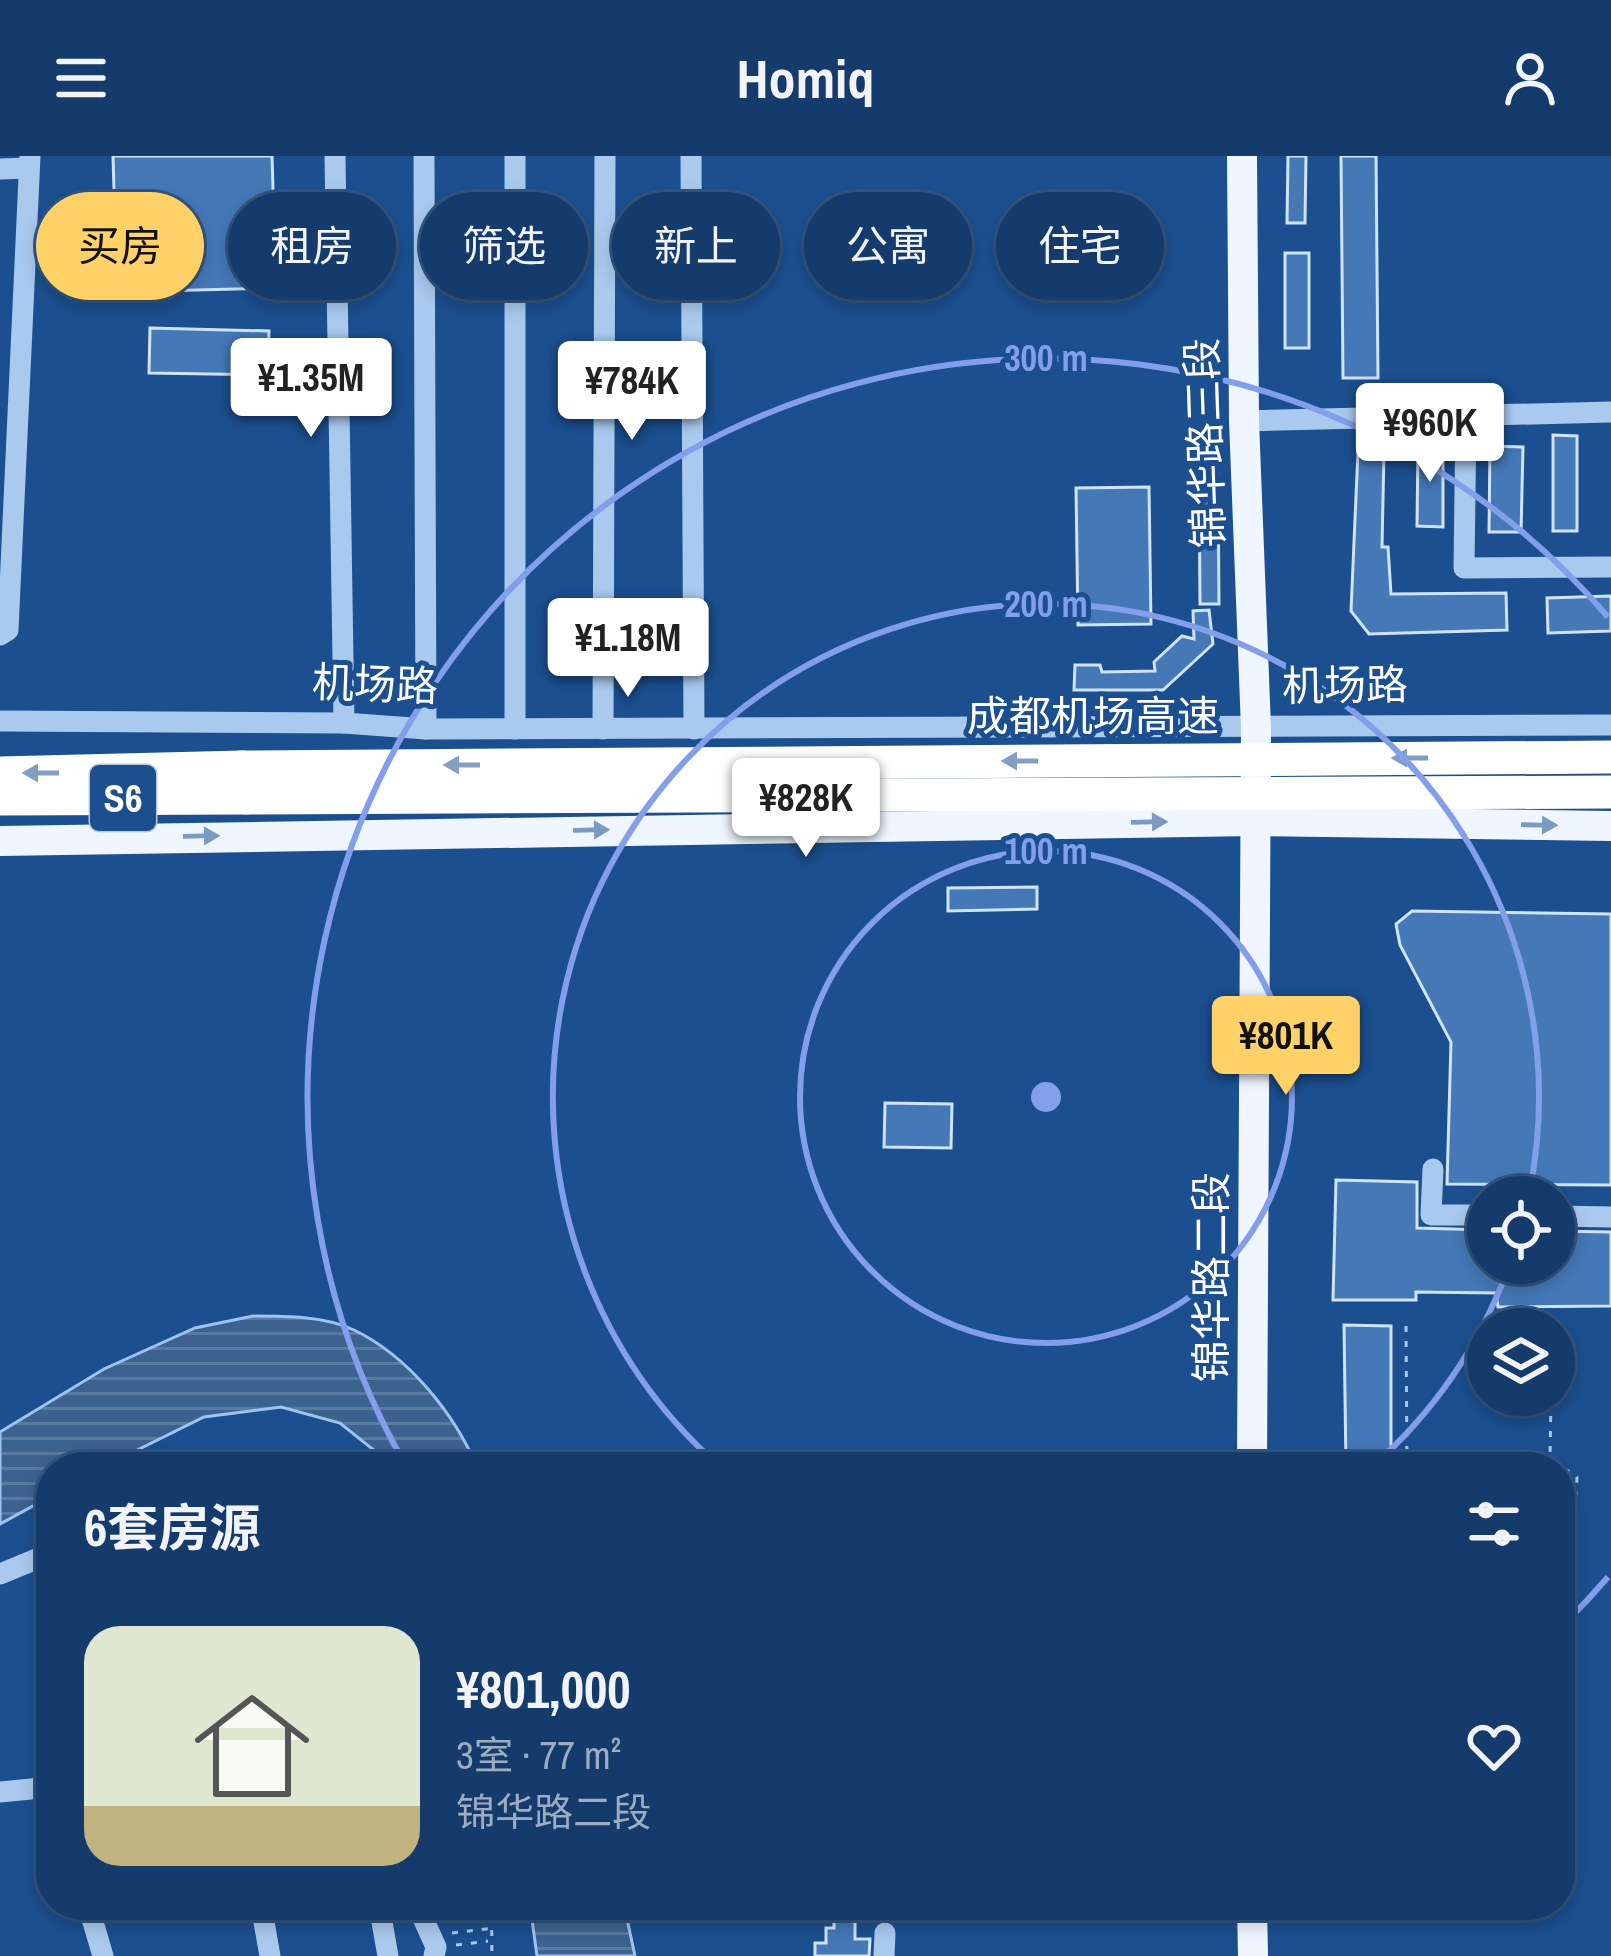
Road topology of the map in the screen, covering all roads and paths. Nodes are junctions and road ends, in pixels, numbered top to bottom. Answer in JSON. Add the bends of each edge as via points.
{"nodes":[{"id":1,"x":335,"y":156,"type":"edge"},
{"id":2,"x":424,"y":156,"type":"edge"},
{"id":3,"x":515,"y":156,"type":"edge"},
{"id":4,"x":605,"y":156,"type":"edge"},
{"id":5,"x":691,"y":156,"type":"edge"},
{"id":6,"x":1242,"y":156,"type":"edge"},
{"id":7,"x":29,"y":162,"type":"edge"},
{"id":8,"x":0,"y":169,"type":"edge"},
{"id":9,"x":11,"y":310,"type":"edge"},
{"id":10,"x":1611,"y":412,"type":"edge"},
{"id":11,"x":1466,"y":416,"type":"junction"},
{"id":12,"x":1244,"y":421,"type":"junction"},
{"id":13,"x":6,"y":541,"type":"edge"},
{"id":14,"x":1611,"y":567,"type":"edge"},
{"id":15,"x":0,"y":635,"type":"edge"},
{"id":16,"x":0,"y":721,"type":"edge"},
{"id":17,"x":344,"y":723,"type":"junction"},
{"id":18,"x":1611,"y":725,"type":"edge"},
{"id":19,"x":1256,"y":728,"type":"junction"},
{"id":20,"x":426,"y":729,"type":"junction"},
{"id":21,"x":515,"y":729,"type":"junction"},
{"id":22,"x":603,"y":729,"type":"junction"},
{"id":23,"x":694,"y":729,"type":"junction"},
{"id":24,"x":1611,"y":757,"type":"edge"},
{"id":25,"x":0,"y":773,"type":"edge"},
{"id":26,"x":244,"y":782,"type":"junction"},
{"id":27,"x":1611,"y":793,"type":"edge"},
{"id":28,"x":0,"y":799,"type":"edge"},
{"id":29,"x":1254,"y":820,"type":"junction"},
{"id":30,"x":1611,"y":826,"type":"edge"},
{"id":31,"x":0,"y":841,"type":"edge"},
{"id":32,"x":1433,"y":1169,"type":"dead end"},
{"id":33,"x":1467,"y":1216,"type":"edge"},
{"id":34,"x":1575,"y":1216,"type":"edge"},
{"id":35,"x":1611,"y":1217,"type":"edge"},
{"id":36,"x":1406,"y":1326,"type":"dead end"},
{"id":37,"x":1551,"y":1416,"type":"edge"},
{"id":38,"x":1252,"y":1452,"type":"edge"},
{"id":39,"x":1407,"y":1452,"type":"edge"},
{"id":40,"x":1550,"y":1452,"type":"edge"},
{"id":41,"x":1575,"y":1476,"type":"edge"},
{"id":42,"x":1575,"y":1517,"type":"edge"},
{"id":43,"x":36,"y":1559,"type":"edge"},
{"id":44,"x":0,"y":1574,"type":"edge"},
{"id":45,"x":36,"y":1788,"type":"edge"},
{"id":46,"x":0,"y":1792,"type":"edge"},
{"id":47,"x":92,"y":1920,"type":"edge"},
{"id":48,"x":264,"y":1920,"type":"edge"},
{"id":49,"x":382,"y":1920,"type":"edge"},
{"id":50,"x":490,"y":1920,"type":"edge"},
{"id":51,"x":1252,"y":1920,"type":"edge"},
{"id":52,"x":494,"y":1928,"type":"junction"},
{"id":53,"x":492,"y":1941,"type":"junction"},
{"id":54,"x":434,"y":1946,"type":"edge"},
{"id":55,"x":103,"y":1956,"type":"edge"},
{"id":56,"x":270,"y":1956,"type":"edge"},
{"id":57,"x":388,"y":1956,"type":"edge"},
{"id":58,"x":492,"y":1956,"type":"edge"},
{"id":59,"x":1252,"y":1956,"type":"edge"}],
"edges":[{"from":1,"to":17,"type":"street"},
{"from":2,"to":20,"type":"street"},
{"from":3,"to":21,"type":"street"},
{"from":4,"to":22,"type":"street"},
{"from":5,"to":23,"type":"street"},
{"from":6,"to":12,"type":"main road","name":"锦华路三段"},
{"from":7,"to":8,"type":"street"},
{"from":7,"to":9,"type":"street"},
{"from":9,"to":13,"type":"street"},
{"from":10,"to":11,"type":"street"},
{"from":11,"to":12,"type":"street"},
{"from":11,"to":14,"type":"street","via":[[1465,568]]},
{"from":12,"to":19,"type":"main road","name":"锦华路三段"},
{"from":13,"to":15,"type":"street","via":[[8,630]]},
{"from":16,"to":17,"type":"street","name":"机场路"},
{"from":17,"to":20,"type":"street","name":"机场路"},
{"from":18,"to":19,"type":"street","name":"机场路"},
{"from":19,"to":23,"type":"street","name":"机场路"},
{"from":19,"to":29,"type":"main road","name":"锦华路二段"},
{"from":20,"to":21,"type":"street","name":"机场路"},
{"from":21,"to":22,"type":"street","name":"机场路"},
{"from":22,"to":23,"type":"street","name":"机场路"},
{"from":24,"to":26,"type":"highway","name":"成都机场高速","number":"S6","one_way":true,"bridge":true},
{"from":26,"to":25,"type":"highway","name":"成都机场高速","number":"S6","one_way":true},
{"from":26,"to":27,"type":"highway","name":"成都机场高速","number":"S6","bridge":true},
{"from":26,"to":28,"type":"highway","name":"成都机场高速","number":"S6"},
{"from":29,"to":30,"type":"main road","one_way":true},
{"from":31,"to":29,"type":"main road","one_way":true},
{"from":29,"to":38,"type":"main road","name":"锦华路二段"},
{"from":32,"to":33,"type":"street","via":[[1432,1215]]},
{"from":34,"to":35,"type":"street"},
{"from":36,"to":39,"type":"path"},
{"from":37,"to":40,"type":"path"},
{"from":41,"to":42,"type":"path"},
{"from":43,"to":44,"type":"street"},
{"from":45,"to":46,"type":"street"},
{"from":47,"to":55,"type":"street"},
{"from":48,"to":56,"type":"street"},
{"from":49,"to":57,"type":"street"},
{"from":50,"to":52,"type":"path"},
{"from":51,"to":59,"type":"main road"},
{"from":52,"to":53,"type":"path"},
{"from":52,"to":54,"type":"path"},
{"from":53,"to":54,"type":"path"},
{"from":53,"to":58,"type":"path"}]}
